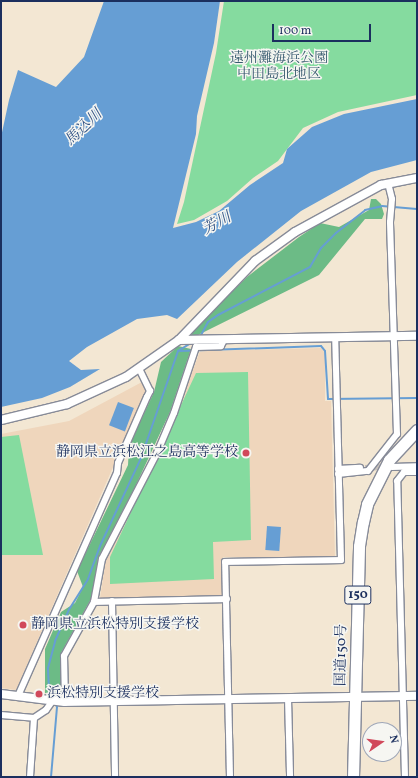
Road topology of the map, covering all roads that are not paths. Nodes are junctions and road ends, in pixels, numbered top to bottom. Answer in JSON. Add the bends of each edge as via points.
{"nodes":[{"id":1,"x":417,"y":178,"type":"edge"},
{"id":2,"x":388,"y":183,"type":"junction"},
{"id":3,"x":394,"y":336,"type":"junction"},
{"id":4,"x":417,"y":336,"type":"edge"},
{"id":5,"x":335,"y":338,"type":"junction"},
{"id":6,"x":179,"y":340,"type":"junction"},
{"id":7,"x":224,"y":340,"type":"junction"},
{"id":8,"x":139,"y":368,"type":"junction"},
{"id":9,"x":1,"y":420,"type":"edge"},
{"id":10,"x":417,"y":430,"type":"edge"},
{"id":11,"x":417,"y":466,"type":"edge"},
{"id":12,"x":392,"y":467,"type":"tunnel mouth"},
{"id":13,"x":365,"y":468,"type":"tunnel mouth"},
{"id":14,"x":338,"y":471,"type":"junction"},
{"id":15,"x":417,"y":472,"type":"edge"},
{"id":16,"x":227,"y":599,"type":"junction"},
{"id":17,"x":112,"y":601,"type":"junction"},
{"id":18,"x":94,"y":602,"type":"junction"},
{"id":19,"x":1,"y":694,"type":"edge"},
{"id":20,"x":18,"y":696,"type":"junction"},
{"id":21,"x":417,"y":696,"type":"edge"},
{"id":22,"x":356,"y":697,"type":"junction"},
{"id":23,"x":403,"y":697,"type":"junction"},
{"id":24,"x":288,"y":698,"type":"junction"},
{"id":25,"x":228,"y":699,"type":"junction"},
{"id":26,"x":53,"y":700,"type":"junction"},
{"id":27,"x":65,"y":702,"type":"junction"},
{"id":28,"x":114,"y":702,"type":"junction"},
{"id":29,"x":1,"y":715,"type":"edge"},
{"id":30,"x":34,"y":718,"type":"junction"},
{"id":31,"x":30,"y":777,"type":"edge"},
{"id":32,"x":115,"y":777,"type":"edge"},
{"id":33,"x":230,"y":777,"type":"edge"},
{"id":34,"x":290,"y":777,"type":"edge"},
{"id":35,"x":354,"y":777,"type":"edge"},
{"id":36,"x":405,"y":777,"type":"edge"}],
"edges":[{"from":1,"to":2,"type":"street"},
{"from":2,"to":3,"type":"street","via":[[392,200],[390,222]]},
{"from":2,"to":6,"type":"street","via":[[322,216],[262,255]]},
{"from":3,"to":4,"type":"street"},
{"from":3,"to":5,"type":"street"},
{"from":3,"to":14,"type":"street","via":[[397,434],[368,471]]},
{"from":5,"to":7,"type":"street"},
{"from":5,"to":14,"type":"street"},
{"from":6,"to":7,"type":"street"},
{"from":6,"to":8,"type":"street"},
{"from":7,"to":18,"type":"street","via":[[221,346],[196,347],[160,446],[102,559]]},
{"from":8,"to":9,"type":"street","via":[[108,387],[66,404]]},
{"from":8,"to":20,"type":"street","via":[[150,391],[118,463],[117,473]]},
{"from":10,"to":22,"type":"highway","name":"国道150号","number":"150","via":[[389,460],[367,504],[359,546]]},
{"from":11,"to":12,"type":"street"},
{"from":13,"to":14,"type":"street"},
{"from":14,"to":16,"type":"street","via":[[341,560],[225,562]]},
{"from":15,"to":23,"type":"street","via":[[404,472],[397,481]]},
{"from":16,"to":17,"type":"street"},
{"from":16,"to":25,"type":"street"},
{"from":17,"to":18,"type":"street"},
{"from":17,"to":28,"type":"street"},
{"from":18,"to":27,"type":"street","via":[[67,646],[64,656]]},
{"from":19,"to":20,"type":"street"},
{"from":20,"to":26,"type":"street"},
{"from":21,"to":23,"type":"street"},
{"from":22,"to":23,"type":"street"},
{"from":22,"to":24,"type":"street"},
{"from":22,"to":35,"type":"highway","name":"国道150号","number":"150"},
{"from":23,"to":36,"type":"street"},
{"from":24,"to":25,"type":"street"},
{"from":24,"to":34,"type":"street"},
{"from":25,"to":28,"type":"street"},
{"from":25,"to":33,"type":"street"},
{"from":26,"to":27,"type":"street"},
{"from":26,"to":30,"type":"street","via":[[46,710]]},
{"from":27,"to":28,"type":"street"},
{"from":28,"to":32,"type":"street"},
{"from":29,"to":30,"type":"street"},
{"from":30,"to":31,"type":"street"}]}
